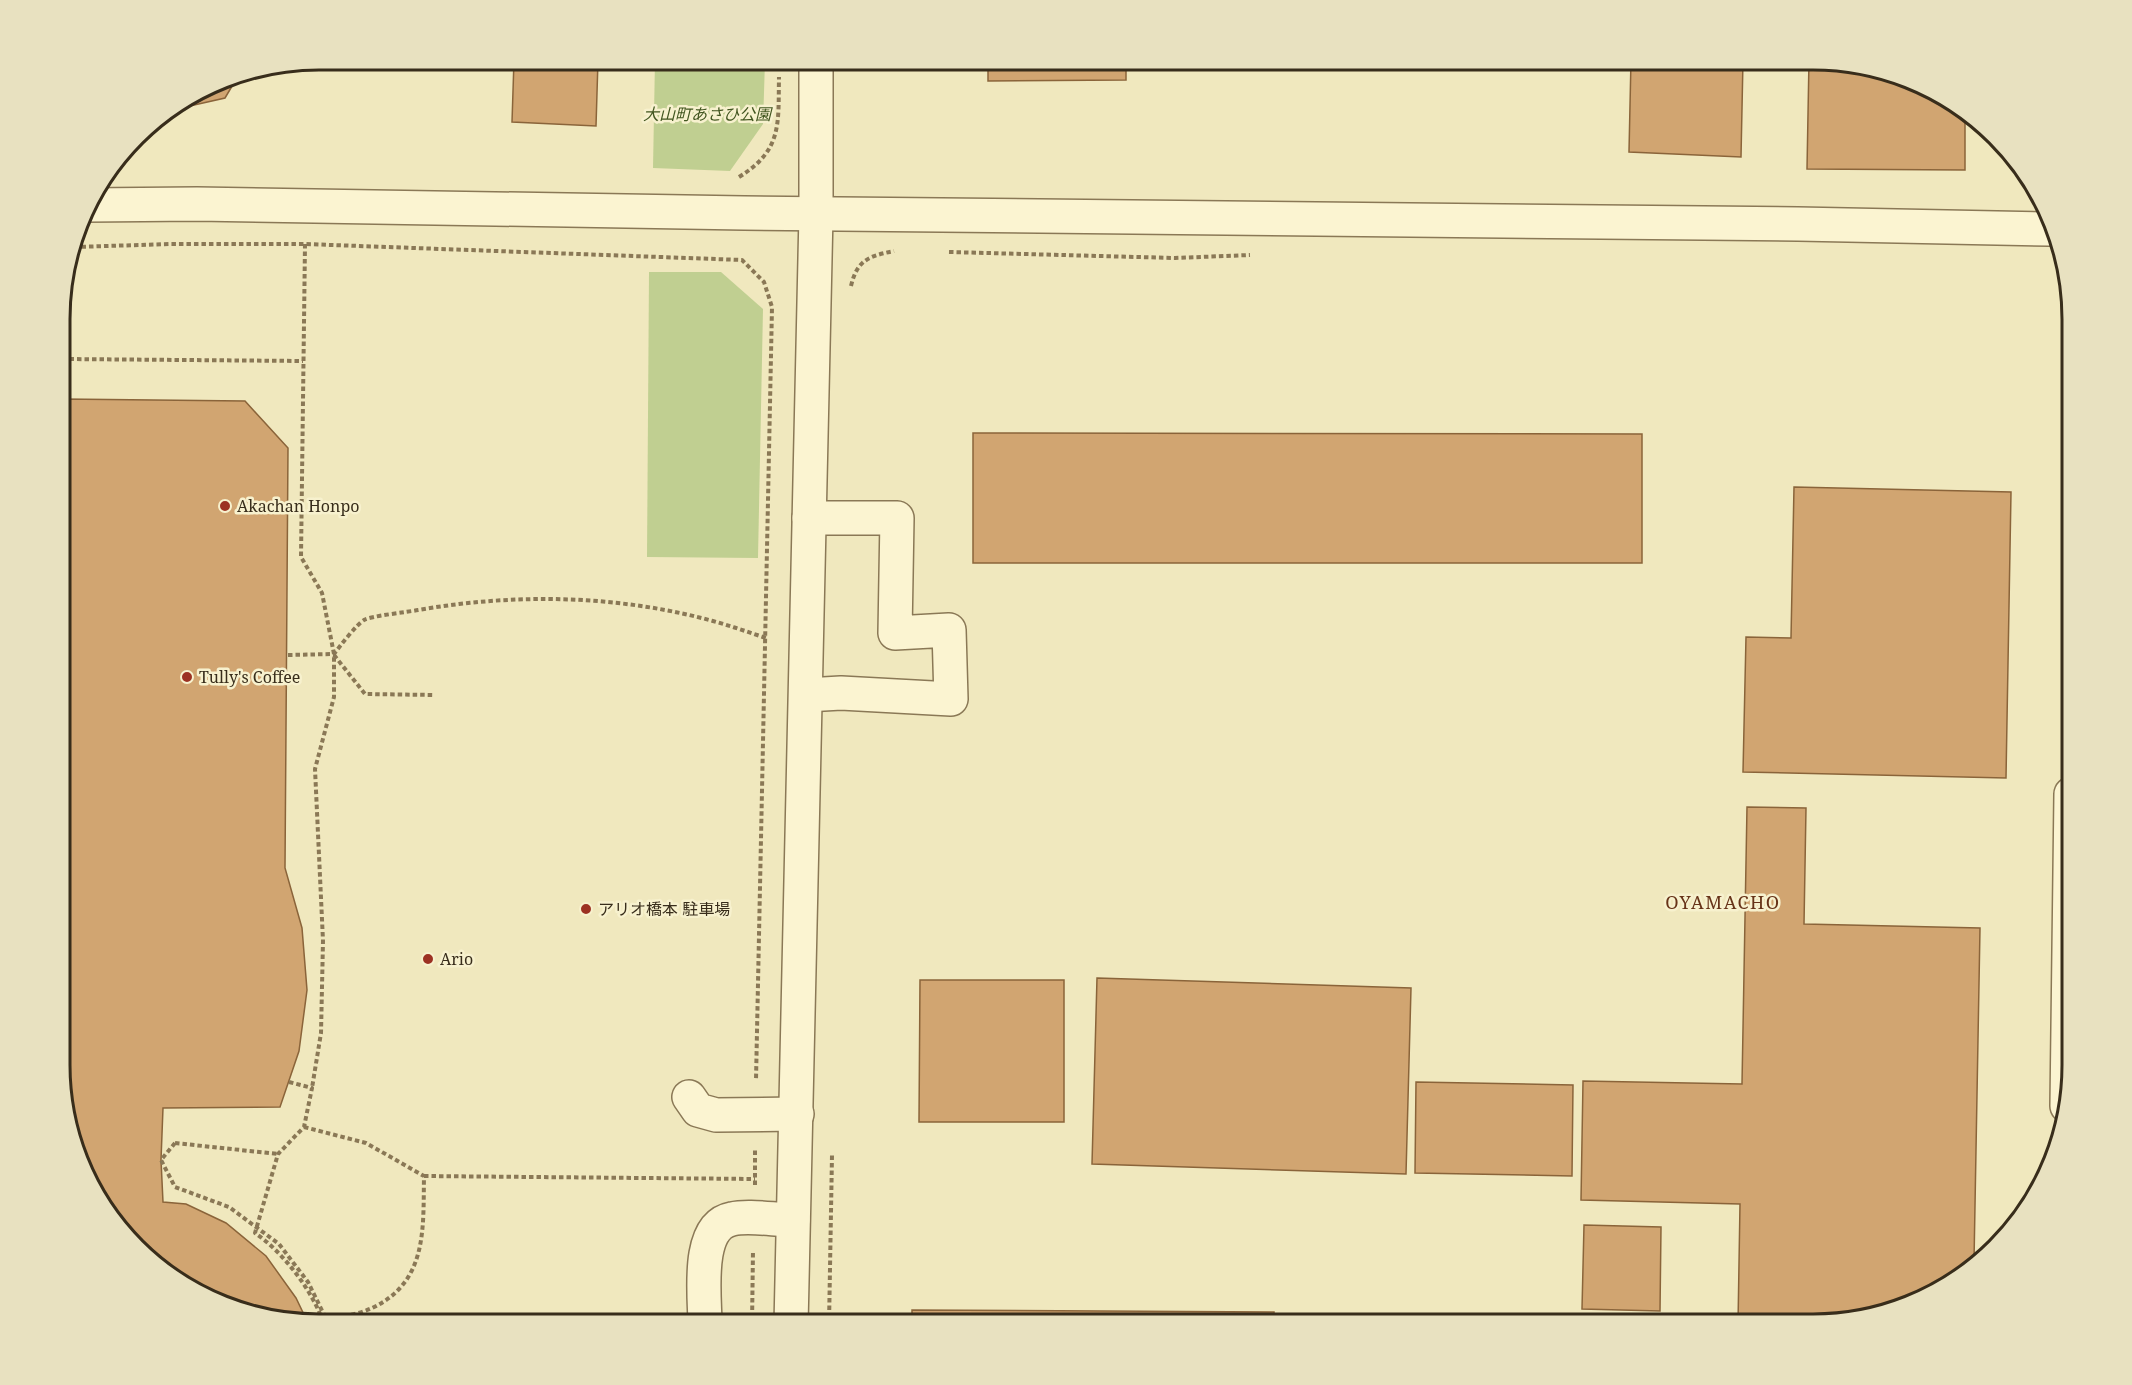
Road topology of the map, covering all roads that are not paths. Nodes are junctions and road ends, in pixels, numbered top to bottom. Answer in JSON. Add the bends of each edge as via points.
{"nodes":[{"id":1,"x":816,"y":70,"type":"edge"},
{"id":2,"x":98,"y":205,"type":"edge"},
{"id":3,"x":816,"y":214,"type":"junction"},
{"id":4,"x":2045,"y":229,"type":"edge"},
{"id":5,"x":809,"y":518,"type":"junction"},
{"id":6,"x":806,"y":695,"type":"junction"},
{"id":7,"x":689,"y":1097,"type":"dead end"},
{"id":8,"x":797,"y":1114,"type":"junction"},
{"id":9,"x":793,"y":1220,"type":"junction"},
{"id":10,"x":705,"y":1314,"type":"edge"},
{"id":11,"x":791,"y":1314,"type":"edge"}],
"edges":[{"from":1,"to":3,"type":"street"},
{"from":2,"to":3,"type":"street"},
{"from":3,"to":4,"type":"street"},
{"from":3,"to":5,"type":"street"},
{"from":5,"to":6,"type":"street"},
{"from":5,"to":6,"type":"street","via":[[897,518],[895,633],[950,630],[951,699]]},
{"from":6,"to":8,"type":"street"},
{"from":7,"to":8,"type":"street","via":[[698,1110],[716,1115]]},
{"from":8,"to":9,"type":"street"},
{"from":9,"to":10,"type":"street","via":[[730,1219],[713,1230],[705,1248]]},
{"from":9,"to":11,"type":"street"}]}
